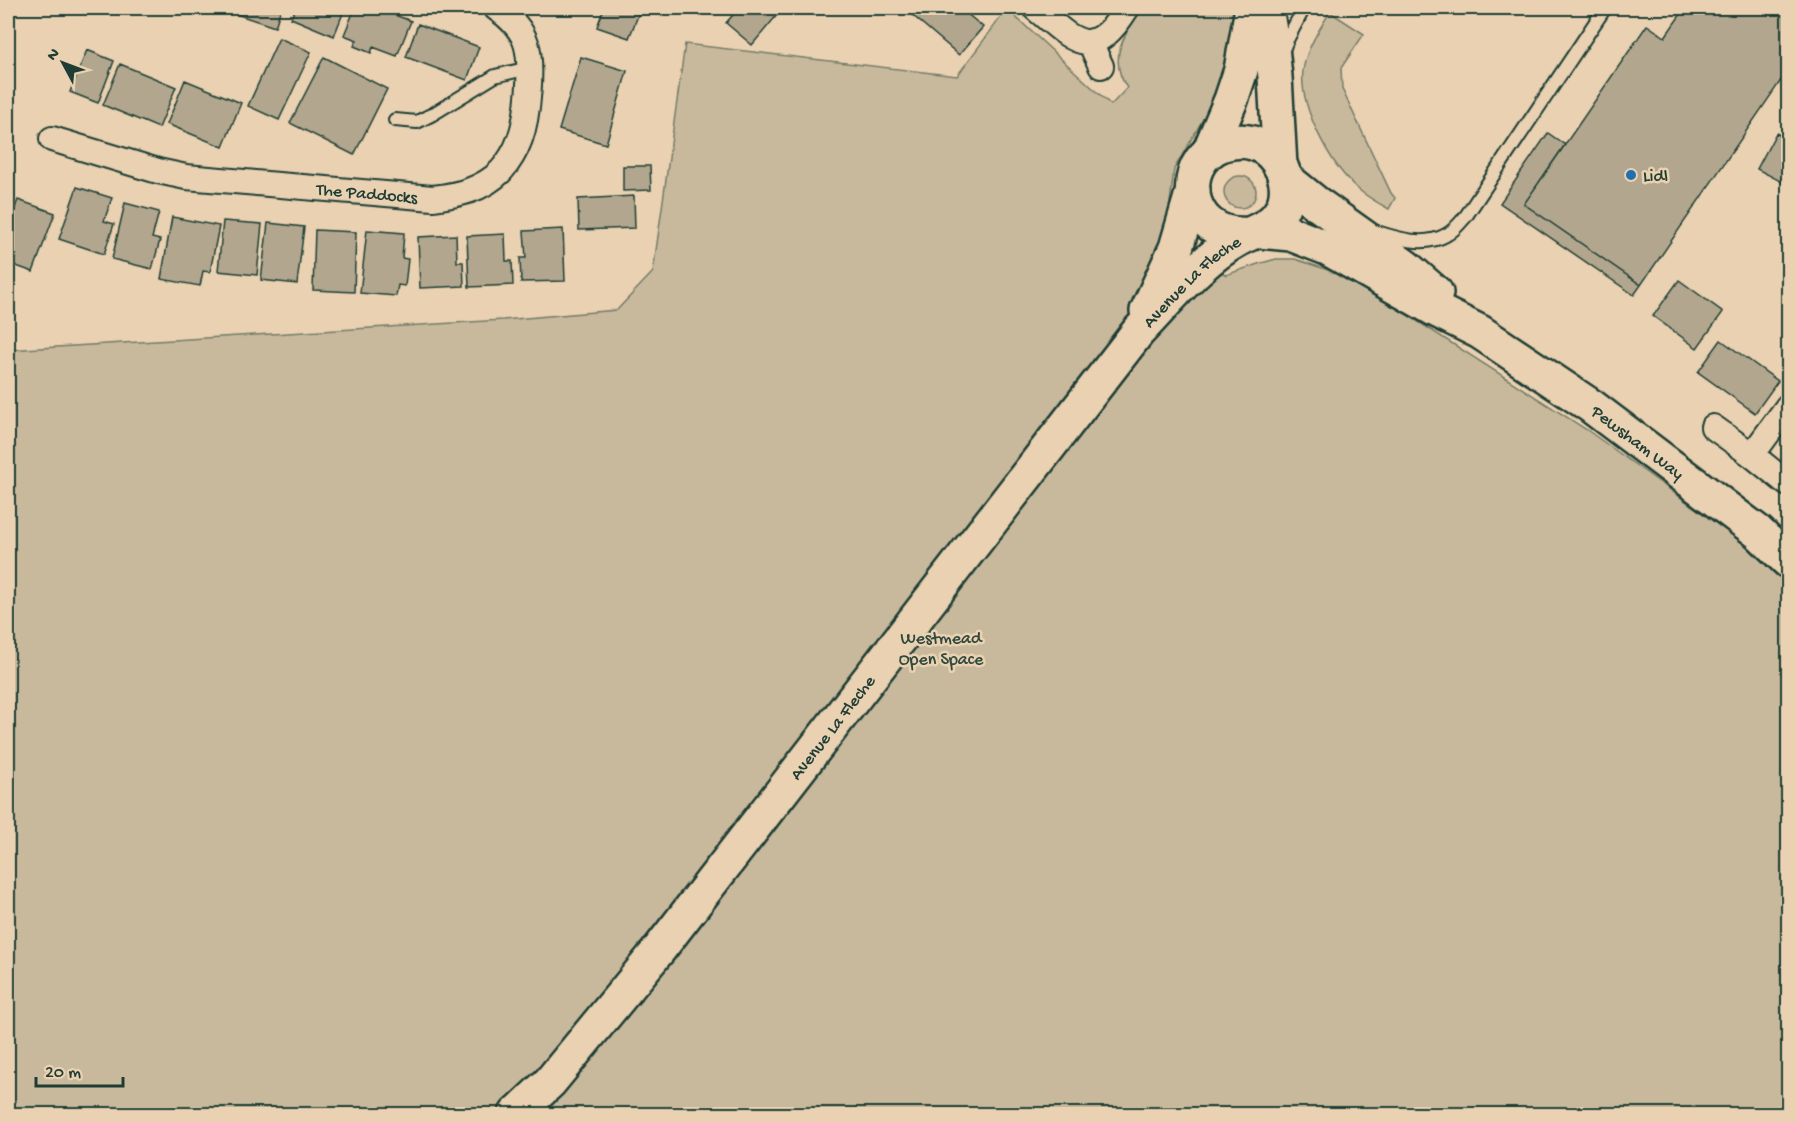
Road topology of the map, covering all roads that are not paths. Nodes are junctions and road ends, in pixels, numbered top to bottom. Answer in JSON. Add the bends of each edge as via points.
{"nodes":[{"id":1,"x":496,"y":8,"type":"edge"},
{"id":2,"x":1035,"y":8,"type":"edge"},
{"id":3,"x":1127,"y":8,"type":"edge"},
{"id":4,"x":1251,"y":8,"type":"edge"},
{"id":5,"x":1266,"y":8,"type":"edge"},
{"id":6,"x":1304,"y":8,"type":"edge"},
{"id":7,"x":1605,"y":8,"type":"edge"},
{"id":8,"x":1093,"y":41,"type":"junction"},
{"id":9,"x":1101,"y":66,"type":"dead end"},
{"id":10,"x":529,"y":68,"type":"junction"},
{"id":11,"x":1274,"y":74,"type":"junction"},
{"id":12,"x":395,"y":120,"type":"dead end"},
{"id":13,"x":52,"y":139,"type":"dead end"},
{"id":14,"x":1209,"y":152,"type":"junction"},
{"id":15,"x":1283,"y":172,"type":"junction"},
{"id":16,"x":1192,"y":190,"type":"junction"},
{"id":17,"x":1344,"y":223,"type":"junction"},
{"id":18,"x":1254,"y":233,"type":"junction"},
{"id":19,"x":1138,"y":332,"type":"junction"},
{"id":20,"x":1480,"y":332,"type":"junction"},
{"id":21,"x":1788,"y":406,"type":"edge"},
{"id":22,"x":1713,"y":427,"type":"dead end"},
{"id":23,"x":1752,"y":455,"type":"junction"},
{"id":24,"x":1788,"y":484,"type":"edge"},
{"id":25,"x":1788,"y":561,"type":"edge"},
{"id":26,"x":516,"y":1114,"type":"edge"}],
"edges":[{"from":1,"to":10,"type":"street","name":"The Paddocks","via":[[512,21],[525,40]]},
{"from":2,"to":8,"type":"street","via":[[1070,37]]},
{"from":3,"to":8,"type":"street","via":[[1110,30]]},
{"from":4,"to":14,"type":"main road","name":"Avenue La Fleche","via":[[1241,70]]},
{"from":5,"to":11,"type":"main road","name":"Avenue La Fleche"},
{"from":6,"to":11,"type":"lane"},
{"from":7,"to":17,"type":"lane","via":[[1455,229],[1437,239],[1412,241]]},
{"from":8,"to":9,"type":"street"},
{"from":10,"to":12,"type":"lane","via":[[495,76],[417,122]]},
{"from":10,"to":13,"type":"street","name":"The Paddocks","via":[[526,116],[512,154],[489,181],[456,196],[433,198],[186,177]]},
{"from":11,"to":15,"type":"main road","name":"Avenue La Fleche"},
{"from":14,"to":15,"type":"main road","via":[[1226,143],[1245,141],[1269,151]]},
{"from":14,"to":16,"type":"main road","name":"Avenue La Fleche","via":[[1195,172]]},
{"from":15,"to":17,"type":"main road","name":"Pewsham Way"},
{"from":15,"to":18,"type":"main road","name":"Avenue La Fleche","via":[[1286,186],[1281,211]]},
{"from":16,"to":18,"type":"main road","name":"Avenue La Fleche","via":[[1197,209],[1213,227],[1236,235]]},
{"from":16,"to":19,"type":"main road","name":"Avenue La Fleche","via":[[1176,248]]},
{"from":17,"to":20,"type":"main road","name":"Pewsham Way","via":[[1406,267]]},
{"from":18,"to":19,"type":"main road","name":"Avenue La Fleche","via":[[1202,267]]},
{"from":18,"to":20,"type":"main road","name":"Pewsham Way","via":[[1291,234],[1327,248]]},
{"from":19,"to":26,"type":"main road","name":"Avenue La Fleche","via":[[658,951],[550,1082]]},
{"from":20,"to":25,"type":"main road","name":"Pewsham Way","via":[[1591,406],[1758,532]]},
{"from":21,"to":23,"type":"street"},
{"from":22,"to":23,"type":"street"},
{"from":23,"to":24,"type":"street"}]}
